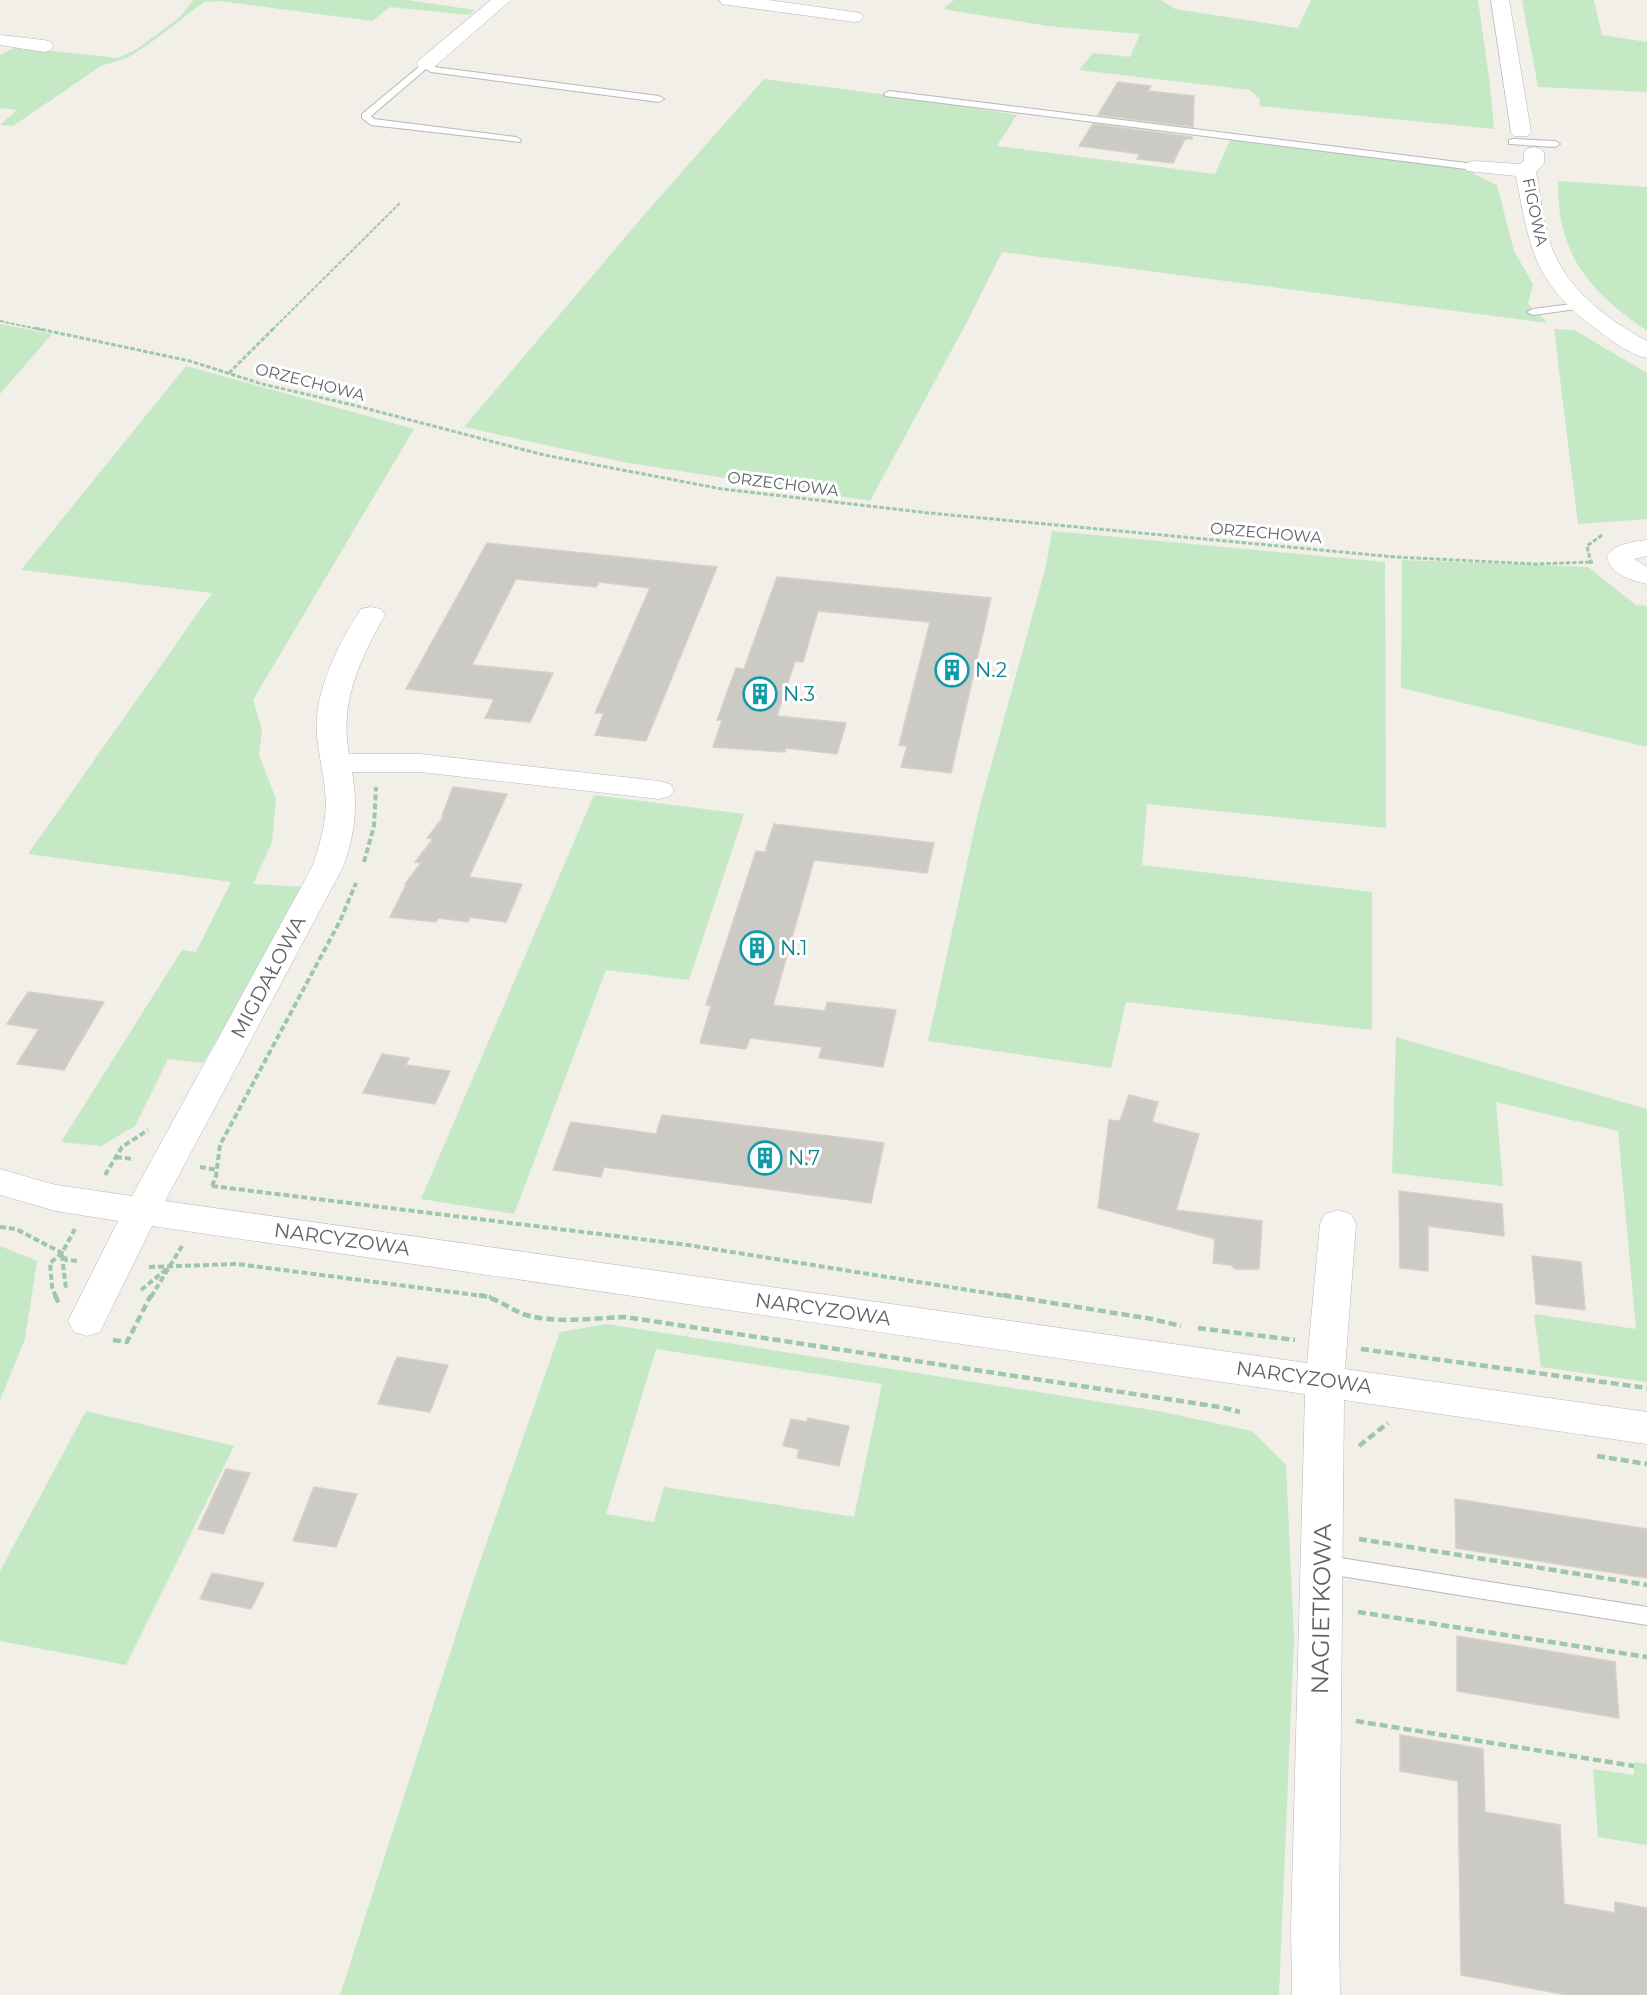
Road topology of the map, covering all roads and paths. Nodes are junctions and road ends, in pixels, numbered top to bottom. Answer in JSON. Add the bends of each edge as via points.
{"nodes":[{"id":1,"x":502,"y":0,"type":"edge"},
{"id":2,"x":728,"y":0,"type":"edge"},
{"id":3,"x":1500,"y":0,"type":"edge"},
{"id":4,"x":854,"y":17,"type":"dead end"},
{"id":5,"x":0,"y":40,"type":"edge"},
{"id":6,"x":44,"y":46,"type":"dead end"},
{"id":7,"x":426,"y":64,"type":"junction"},
{"id":8,"x":889,"y":94,"type":"dead end"},
{"id":9,"x":659,"y":99,"type":"dead end"},
{"id":10,"x":1521,"y":139,"type":"junction"},
{"id":11,"x":516,"y":140,"type":"dead end"},
{"id":12,"x":1555,"y":144,"type":"dead end"},
{"id":13,"x":1474,"y":167,"type":"joint"},
{"id":14,"x":1526,"y":170,"type":"junction"},
{"id":15,"x":401,"y":202,"type":"dead end"},
{"id":16,"x":1580,"y":306,"type":"junction"},
{"id":17,"x":1533,"y":312,"type":"dead end"},
{"id":18,"x":0,"y":321,"type":"edge"},
{"id":19,"x":1647,"y":351,"type":"edge"},
{"id":20,"x":229,"y":373,"type":"junction"},
{"id":21,"x":1647,"y":549,"type":"edge"},
{"id":22,"x":1580,"y":563,"type":"dead end"},
{"id":23,"x":1647,"y":576,"type":"edge"},
{"id":24,"x":371,"y":615,"type":"dead end"},
{"id":25,"x":334,"y":763,"type":"junction"},
{"id":26,"x":659,"y":790,"type":"dead end"},
{"id":27,"x":149,"y":1129,"type":"dead end"},
{"id":28,"x":0,"y":1182,"type":"edge"},
{"id":29,"x":212,"y":1186,"type":"dead end"},
{"id":30,"x":90,"y":1203,"type":"junction"},
{"id":31,"x":141,"y":1210,"type":"junction"},
{"id":32,"x":1338,"y":1224,"type":"dead end"},
{"id":33,"x":0,"y":1227,"type":"edge"},
{"id":34,"x":62,"y":1253,"type":"junction"},
{"id":35,"x":114,"y":1264,"type":"junction"},
{"id":36,"x":87,"y":1320,"type":"dead end"},
{"id":37,"x":1326,"y":1363,"type":"junction"},
{"id":38,"x":1647,"y":1388,"type":"edge"},
{"id":39,"x":1240,"y":1412,"type":"dead end"},
{"id":40,"x":1398,"y":1424,"type":"dead end"},
{"id":41,"x":1647,"y":1428,"type":"edge"},
{"id":42,"x":1590,"y":1455,"type":"dead end"},
{"id":43,"x":1359,"y":1458,"type":"dead end"},
{"id":44,"x":1647,"y":1464,"type":"edge"},
{"id":45,"x":1359,"y":1527,"type":"dead end"},
{"id":46,"x":1359,"y":1539,"type":"junction"},
{"id":47,"x":1340,"y":1567,"type":"junction"},
{"id":48,"x":1647,"y":1585,"type":"edge"},
{"id":49,"x":1358,"y":1612,"type":"junction"},
{"id":50,"x":1647,"y":1616,"type":"edge"},
{"id":51,"x":1358,"y":1623,"type":"dead end"},
{"id":52,"x":1647,"y":1657,"type":"edge"},
{"id":53,"x":1356,"y":1710,"type":"dead end"},
{"id":54,"x":1356,"y":1721,"type":"junction"},
{"id":55,"x":1356,"y":1729,"type":"dead end"},
{"id":56,"x":1634,"y":1766,"type":"dead end"},
{"id":57,"x":1316,"y":1995,"type":"edge"}],
"edges":[{"from":1,"to":7,"type":"street"},
{"from":2,"to":4,"type":"street"},
{"from":3,"to":10,"type":"street"},
{"from":5,"to":6,"type":"street"},
{"from":7,"to":9,"type":"lane","via":[[431,69]]},
{"from":7,"to":11,"type":"lane","via":[[365,116],[371,122]]},
{"from":8,"to":13,"type":"lane"},
{"from":10,"to":12,"type":"lane"},
{"from":10,"to":14,"type":"street","name":"FIGOWA","via":[[1512,155]]},
{"from":13,"to":14,"type":"street"},
{"from":14,"to":16,"type":"street","name":"FIGOWA","via":[[1545,258]]},
{"from":15,"to":20,"type":"path"},
{"from":16,"to":17,"type":"lane"},
{"from":16,"to":19,"type":"street","name":"FIGOWA"},
{"from":18,"to":20,"type":"path","name":"ORZECHOWA","via":[[190,360]]},
{"from":20,"to":22,"type":"path","name":"ORZECHOWA","via":[[544,455],[722,489],[929,513],[1395,557]]},
{"from":21,"to":23,"type":"street","via":[[1632,549],[1620,556],[1630,570]]},
{"from":24,"to":25,"type":"street","name":"MIGDAŁOWA","via":[[334,701]]},
{"from":25,"to":26,"type":"street","via":[[420,763]]},
{"from":25,"to":31,"type":"street","name":"MIGDAŁOWA","via":[[340,813],[333,851],[320,882]]},
{"from":27,"to":30,"type":"path","via":[[122,1146]]},
{"from":28,"to":30,"type":"street","name":"NARCYZOWA"},
{"from":29,"to":37,"type":"path","via":[[677,1243],[1152,1319]]},
{"from":30,"to":31,"type":"street","name":"NARCYZOWA"},
{"from":30,"to":34,"type":"path"},
{"from":31,"to":35,"type":"street","name":"MIGDAŁOWA"},
{"from":31,"to":37,"type":"street","name":"NARCYZOWA","via":[[1244,1368]]},
{"from":32,"to":37,"type":"street","name":"NAGIETKOWA"},
{"from":33,"to":34,"type":"path","via":[[16,1229]]},
{"from":34,"to":35,"type":"path","via":[[66,1260]]},
{"from":35,"to":36,"type":"street","name":"MIGDAŁOWA"},
{"from":35,"to":39,"type":"path","via":[[237,1264],[321,1274],[493,1298],[524,1316],[550,1320],[625,1317]]},
{"from":37,"to":38,"type":"path"},
{"from":37,"to":41,"type":"street","name":"NARCYZOWA","via":[[1375,1387]]},
{"from":37,"to":47,"type":"street","name":"NAGIETKOWA"},
{"from":40,"to":43,"type":"path","via":[[1388,1423],[1359,1447]]},
{"from":42,"to":44,"type":"path"},
{"from":45,"to":46,"type":"path"},
{"from":46,"to":47,"type":"path"},
{"from":46,"to":48,"type":"path"},
{"from":47,"to":49,"type":"path"},
{"from":47,"to":50,"type":"lane"},
{"from":47,"to":57,"type":"street","name":"NAGIETKOWA","via":[[1315,1928]]},
{"from":49,"to":51,"type":"path"},
{"from":49,"to":52,"type":"path"},
{"from":53,"to":54,"type":"path"},
{"from":54,"to":55,"type":"path"},
{"from":54,"to":56,"type":"path"}]}
